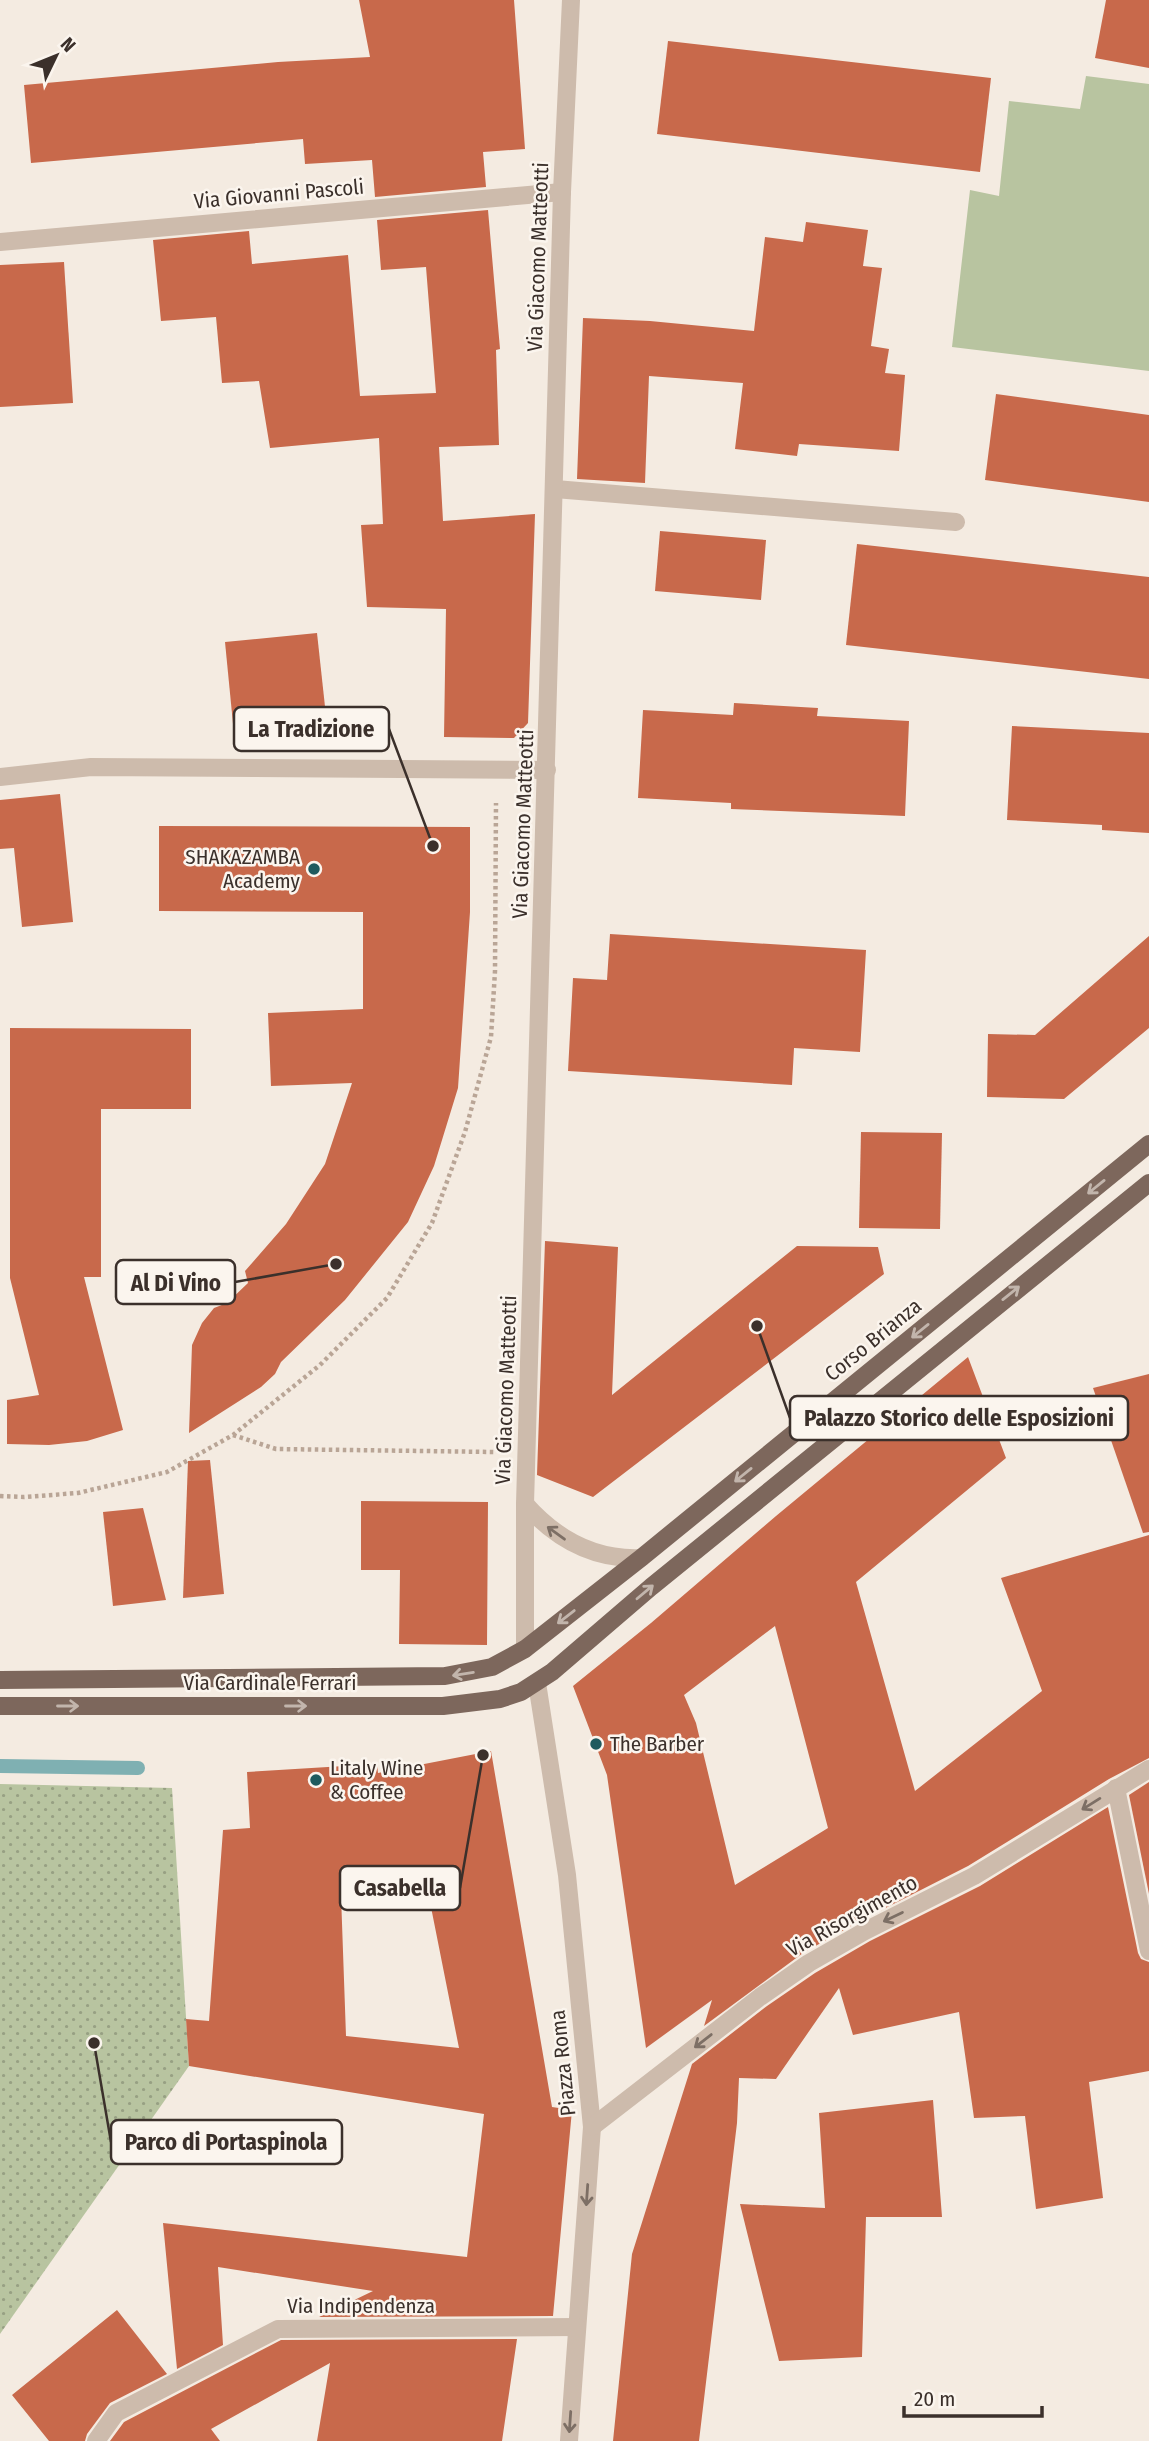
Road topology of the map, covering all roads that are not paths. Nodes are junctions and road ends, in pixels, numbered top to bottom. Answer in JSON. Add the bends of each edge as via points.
{"nodes":[{"id":1,"x":571,"y":0,"type":"edge"},
{"id":2,"x":562,"y":192,"type":"junction"},
{"id":3,"x":0,"y":242,"type":"edge"},
{"id":4,"x":555,"y":489,"type":"junction"},
{"id":5,"x":956,"y":522,"type":"dead end"},
{"id":6,"x":547,"y":770,"type":"junction"},
{"id":7,"x":0,"y":778,"type":"edge"},
{"id":8,"x":1149,"y":1144,"type":"edge"},
{"id":9,"x":1149,"y":1183,"type":"edge"},
{"id":10,"x":526,"y":1504,"type":"junction"},
{"id":11,"x":641,"y":1558,"type":"junction"},
{"id":12,"x":525,"y":1648,"type":"junction"},
{"id":13,"x":0,"y":1680,"type":"edge"},
{"id":14,"x":537,"y":1683,"type":"junction"},
{"id":15,"x":0,"y":1706,"type":"edge"},
{"id":16,"x":1149,"y":1769,"type":"edge"},
{"id":17,"x":1116,"y":1788,"type":"junction"},
{"id":18,"x":1149,"y":1951,"type":"edge"},
{"id":19,"x":592,"y":2127,"type":"junction"},
{"id":20,"x":577,"y":2328,"type":"junction"},
{"id":21,"x":96,"y":2441,"type":"edge"},
{"id":22,"x":569,"y":2441,"type":"edge"}],
"edges":[{"from":1,"to":2,"type":"street","name":"Via Giacomo Matteotti"},
{"from":2,"to":3,"type":"street","name":"Via Giovanni Pascoli"},
{"from":2,"to":4,"type":"street","name":"Via Giacomo Matteotti"},
{"from":4,"to":5,"type":"street"},
{"from":4,"to":6,"type":"street","name":"Via Giacomo Matteotti"},
{"from":6,"to":7,"type":"street","via":[[91,767]]},
{"from":6,"to":10,"type":"street","name":"Via Giacomo Matteotti"},
{"from":8,"to":11,"type":"main road","name":"Corso Brianza","one_way":true},
{"from":14,"to":9,"type":"main road","one_way":true},
{"from":11,"to":10,"type":"street","one_way":true,"via":[[604,1556],[582,1548],[551,1530]]},
{"from":10,"to":12,"type":"street","name":"Via Giacomo Matteotti"},
{"from":11,"to":12,"type":"main road","name":"Corso Brianza","one_way":true},
{"from":12,"to":13,"type":"main road","name":"Via Cardinale Ferrari","one_way":true,"via":[[492,1667],[445,1676]]},
{"from":15,"to":14,"type":"main road","name":"Via Cardinale Ferrari","one_way":true,"via":[[443,1706],[500,1699]]},
{"from":14,"to":19,"type":"street","name":"Piazza Roma","via":[[567,1875]]},
{"from":16,"to":17,"type":"street","name":"Via Risorgimento"},
{"from":17,"to":18,"type":"street"},
{"from":17,"to":19,"type":"street","name":"Via Risorgimento","one_way":true,"via":[[983,1871],[809,1963]]},
{"from":19,"to":20,"type":"street","name":"Piazza Roma","one_way":true},
{"from":20,"to":21,"type":"street","name":"Via Indipendenza","via":[[278,2329],[116,2413]]},
{"from":20,"to":22,"type":"street","name":"Piazza Roma","one_way":true}]}
